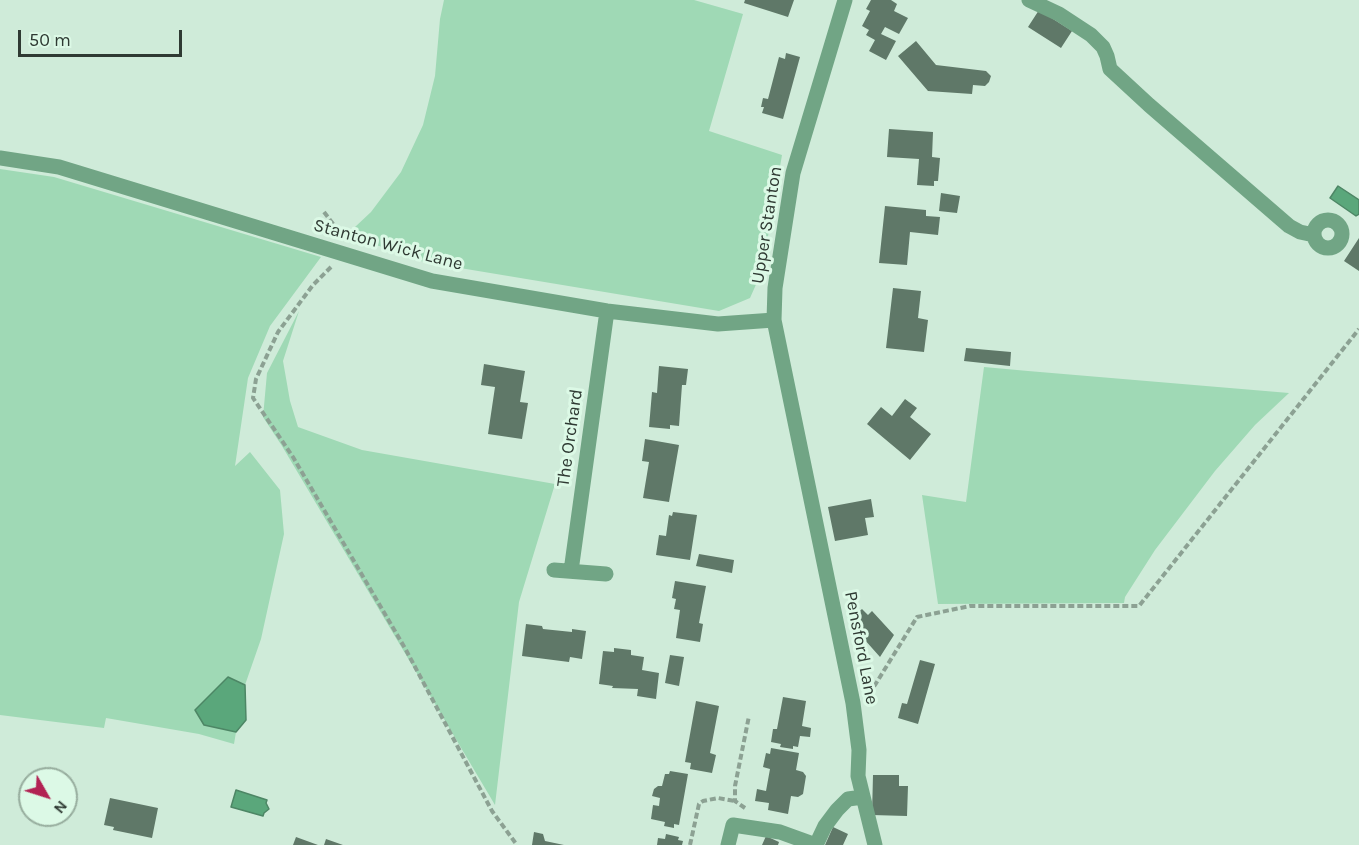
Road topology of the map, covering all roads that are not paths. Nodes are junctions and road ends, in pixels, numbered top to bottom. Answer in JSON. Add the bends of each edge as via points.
{"nodes":[{"id":1,"x":845,"y":0,"type":"edge"},
{"id":2,"x":1029,"y":0,"type":"edge"},
{"id":3,"x":0,"y":158,"type":"edge"},
{"id":4,"x":1314,"y":235,"type":"dead end"},
{"id":5,"x":607,"y":311,"type":"junction"},
{"id":6,"x":774,"y":320,"type":"junction"},
{"id":7,"x":802,"y":460,"type":"joint"},
{"id":8,"x":554,"y":570,"type":"dead end"},
{"id":9,"x":571,"y":571,"type":"junction"},
{"id":10,"x":606,"y":574,"type":"dead end"},
{"id":11,"x":863,"y":797,"type":"junction"},
{"id":12,"x":728,"y":845,"type":"edge"},
{"id":13,"x":816,"y":845,"type":"edge"},
{"id":14,"x":875,"y":845,"type":"edge"}],
"edges":[{"from":1,"to":6,"type":"street","name":"Upper Stanton","via":[[793,173]]},
{"from":2,"to":4,"type":"street","via":[[1091,35],[1103,47],[1110,69],[1149,105],[1289,226]]},
{"from":3,"to":5,"type":"street","name":"Stanton Wick Lane","via":[[59,167],[432,281]]},
{"from":5,"to":6,"type":"street","name":"Stanton Wick Lane","via":[[718,324]]},
{"from":5,"to":9,"type":"street","name":"The Orchard"},
{"from":6,"to":7,"type":"street","name":"Upper Stanton"},
{"from":7,"to":11,"type":"street","name":"Pensford Lane","via":[[853,703]]},
{"from":8,"to":9,"type":"street"},
{"from":9,"to":10,"type":"street"},
{"from":11,"to":13,"type":"street","via":[[848,800],[837,810]]},
{"from":11,"to":14,"type":"street","name":"Pensford Lane"},
{"from":12,"to":13,"type":"street","via":[[733,825],[780,832]]}]}
